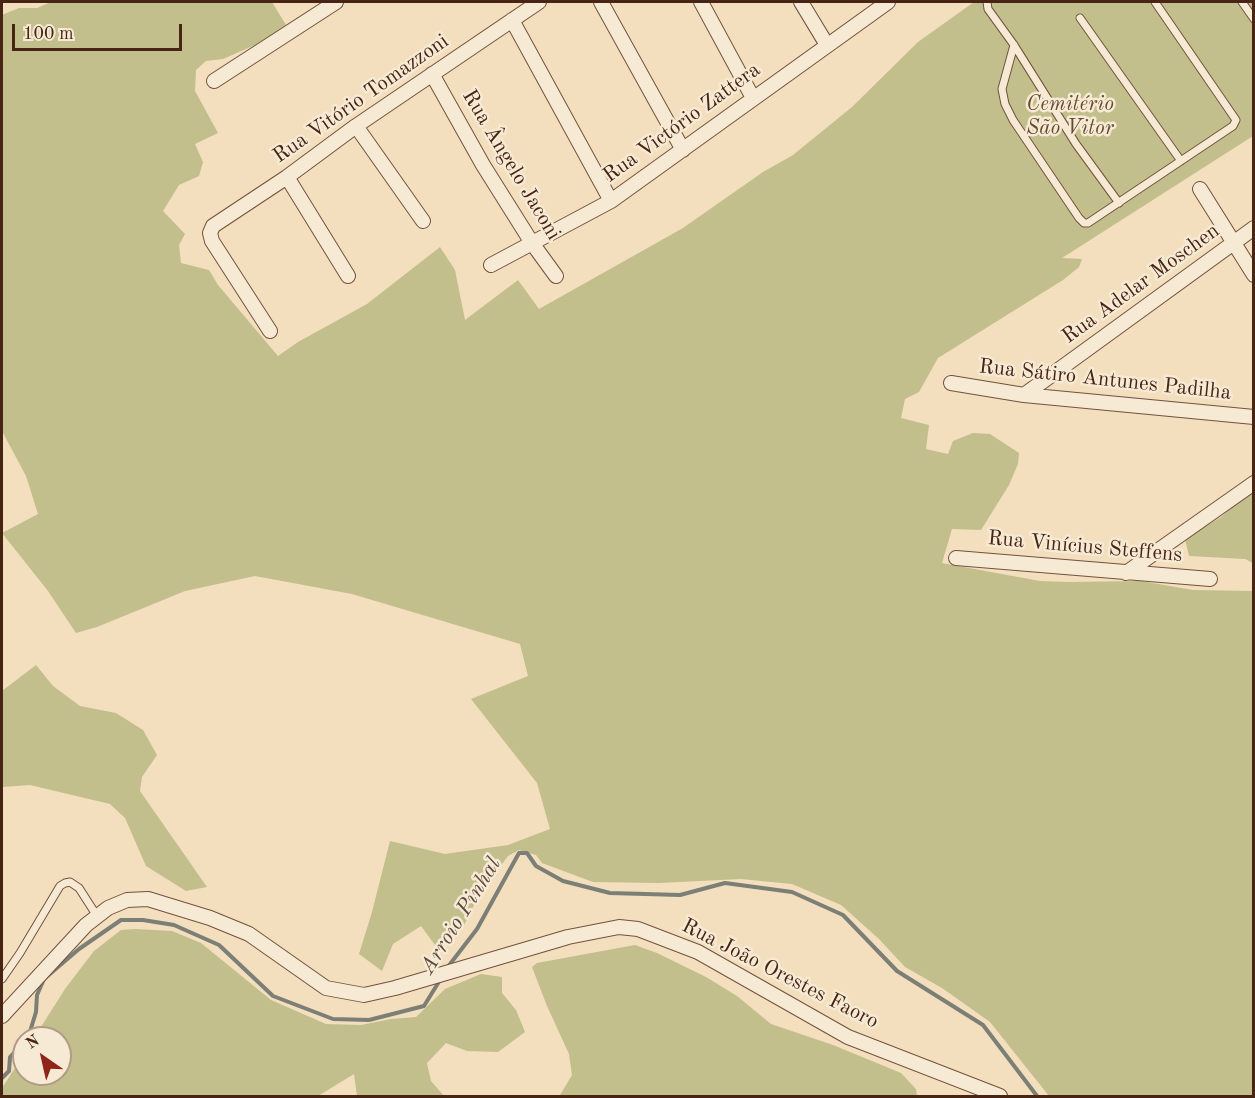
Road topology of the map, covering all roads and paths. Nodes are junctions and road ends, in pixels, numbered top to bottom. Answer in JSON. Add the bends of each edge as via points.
{"nodes":[{"id":1,"x":336,"y":2,"type":"edge"},
{"id":2,"x":540,"y":2,"type":"edge"},
{"id":3,"x":601,"y":2,"type":"edge"},
{"id":4,"x":701,"y":2,"type":"edge"},
{"id":5,"x":801,"y":2,"type":"edge"},
{"id":6,"x":888,"y":2,"type":"edge"},
{"id":7,"x":987,"y":2,"type":"edge"},
{"id":8,"x":1155,"y":2,"type":"edge"},
{"id":9,"x":1242,"y":2,"type":"edge"},
{"id":10,"x":1080,"y":18,"type":"dead end"},
{"id":11,"x":1254,"y":19,"type":"edge"},
{"id":12,"x":512,"y":21,"type":"junction"},
{"id":13,"x":827,"y":45,"type":"junction"},
{"id":14,"x":1014,"y":45,"type":"junction"},
{"id":15,"x":432,"y":74,"type":"junction"},
{"id":16,"x":214,"y":81,"type":"dead end"},
{"id":17,"x":753,"y":98,"type":"junction"},
{"id":18,"x":356,"y":126,"type":"junction"},
{"id":19,"x":683,"y":150,"type":"junction"},
{"id":20,"x":1181,"y":161,"type":"junction"},
{"id":21,"x":287,"y":177,"type":"junction"},
{"id":22,"x":1200,"y":189,"type":"dead end"},
{"id":23,"x":611,"y":201,"type":"junction"},
{"id":24,"x":1119,"y":203,"type":"junction"},
{"id":25,"x":423,"y":221,"type":"dead end"},
{"id":26,"x":1254,"y":228,"type":"edge"},
{"id":27,"x":532,"y":243,"type":"junction"},
{"id":28,"x":1233,"y":243,"type":"junction"},
{"id":29,"x":491,"y":265,"type":"dead end"},
{"id":30,"x":1254,"y":275,"type":"edge"},
{"id":31,"x":348,"y":276,"type":"dead end"},
{"id":32,"x":556,"y":276,"type":"dead end"},
{"id":33,"x":270,"y":331,"type":"dead end"},
{"id":34,"x":951,"y":383,"type":"dead end"},
{"id":35,"x":1024,"y":394,"type":"junction"},
{"id":36,"x":1254,"y":417,"type":"edge"},
{"id":37,"x":1254,"y":483,"type":"edge"},
{"id":38,"x":956,"y":558,"type":"dead end"},
{"id":39,"x":1126,"y":573,"type":"junction"},
{"id":40,"x":1210,"y":579,"type":"dead end"},
{"id":41,"x":97,"y":916,"type":"junction"},
{"id":42,"x":2,"y":979,"type":"edge"},
{"id":43,"x":2,"y":1016,"type":"edge"},
{"id":44,"x":1000,"y":1096,"type":"edge"}],
"edges":[{"from":1,"to":16,"type":"street"},
{"from":2,"to":12,"type":"street","name":"Rua Vitório Tomazzoni"},
{"from":3,"to":19,"type":"street"},
{"from":4,"to":17,"type":"street"},
{"from":5,"to":13,"type":"street"},
{"from":6,"to":13,"type":"street","name":"Rua Victório Zattera"},
{"from":7,"to":14,"type":"lane"},
{"from":8,"to":20,"type":"lane","via":[[1236,120],[1233,126]]},
{"from":9,"to":11,"type":"lane"},
{"from":10,"to":20,"type":"lane"},
{"from":12,"to":15,"type":"street","name":"Rua Vitório Tomazzoni"},
{"from":12,"to":23,"type":"street"},
{"from":13,"to":17,"type":"street","name":"Rua Victório Zattera"},
{"from":14,"to":24,"type":"lane","via":[[1070,135]]},
{"from":14,"to":24,"type":"lane","via":[[1002,89],[1013,120],[1084,223]]},
{"from":15,"to":18,"type":"street","name":"Rua Vitório Tomazzoni"},
{"from":15,"to":27,"type":"street","name":"Rua Ângelo Jaconi"},
{"from":17,"to":19,"type":"street","name":"Rua Victório Zattera"},
{"from":18,"to":21,"type":"street","name":"Rua Vitório Tomazzoni"},
{"from":18,"to":25,"type":"street"},
{"from":19,"to":23,"type":"street","name":"Rua Victório Zattera"},
{"from":20,"to":24,"type":"lane"},
{"from":21,"to":31,"type":"street"},
{"from":21,"to":33,"type":"street","name":"Rua Vitório Tomazzoni","via":[[213,226],[210,233]]},
{"from":22,"to":28,"type":"street"},
{"from":23,"to":27,"type":"street","name":"Rua Victório Zattera"},
{"from":26,"to":28,"type":"street","name":"Rua Adelar Moschen"},
{"from":27,"to":29,"type":"street","name":"Rua Victório Zattera"},
{"from":27,"to":32,"type":"street","name":"Rua Ângelo Jaconi"},
{"from":28,"to":30,"type":"street"},
{"from":28,"to":35,"type":"street","name":"Rua Adelar Moschen"},
{"from":34,"to":35,"type":"street","name":"Rua Sátiro Antunes Padilha"},
{"from":35,"to":36,"type":"street","name":"Rua Sátiro Antunes Padilha"},
{"from":37,"to":39,"type":"street"},
{"from":38,"to":39,"type":"street","name":"Rua Vinícius Steffens"},
{"from":39,"to":40,"type":"street","name":"Rua Vinícius Steffens"},
{"from":41,"to":42,"type":"lane","via":[[79,888],[65,882]]},
{"from":41,"to":43,"type":"street","name":"Rua João Orestes Faoro"},
{"from":41,"to":44,"type":"street","name":"Rua João Orestes Faoro","via":[[127,900],[148,898],[249,934],[326,987],[364,995],[568,937],[619,927],[638,929],[698,952],[848,1036]]}]}
